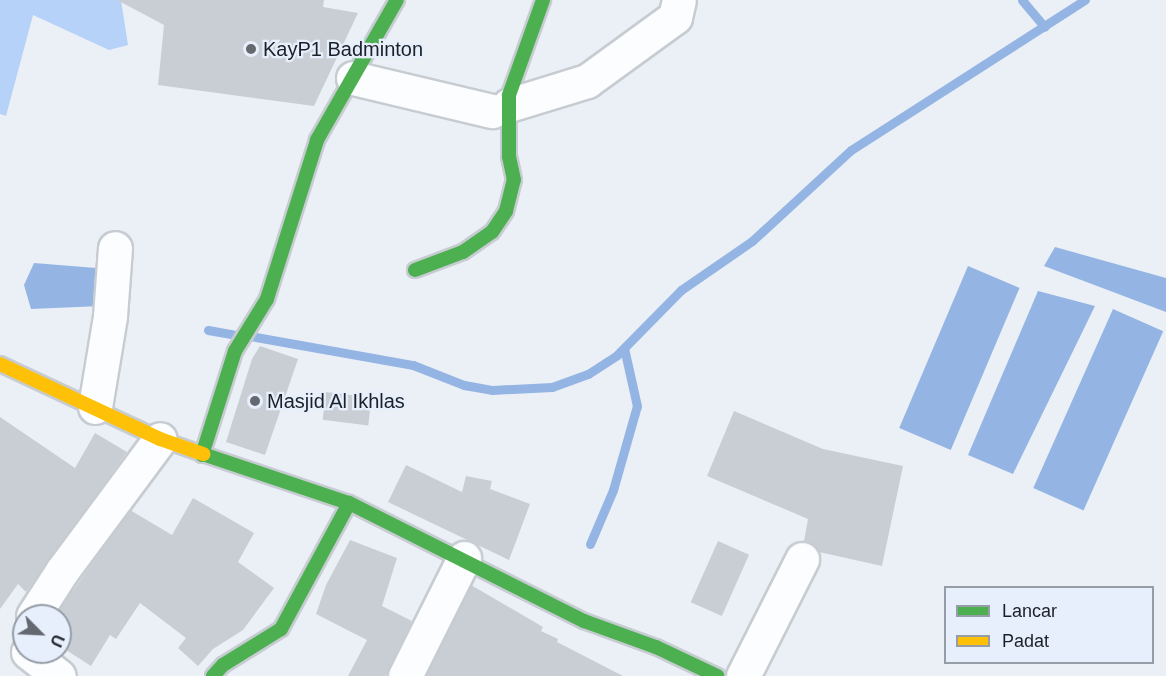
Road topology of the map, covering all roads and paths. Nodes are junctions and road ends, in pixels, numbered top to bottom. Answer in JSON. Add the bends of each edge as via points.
{"nodes":[{"id":1,"x":397,"y":0,"type":"edge"},
{"id":2,"x":543,"y":0,"type":"edge"},
{"id":3,"x":679,"y":0,"type":"edge"},
{"id":4,"x":353,"y":78,"type":"junction"},
{"id":5,"x":501,"y":108,"type":"junction"},
{"id":6,"x":115,"y":248,"type":"dead end"},
{"id":7,"x":415,"y":270,"type":"dead end"},
{"id":8,"x":0,"y":364,"type":"edge"},
{"id":9,"x":95,"y":407,"type":"junction"},
{"id":10,"x":160,"y":439,"type":"junction"},
{"id":11,"x":202,"y":454,"type":"junction"},
{"id":12,"x":349,"y":503,"type":"junction"},
{"id":13,"x":464,"y":558,"type":"junction"},
{"id":14,"x":802,"y":559,"type":"dead end"},
{"id":15,"x":41,"y":604,"type":"edge"},
{"id":16,"x":44,"y":664,"type":"edge"},
{"id":17,"x":59,"y":676,"type":"edge"},
{"id":18,"x":213,"y":676,"type":"edge"},
{"id":19,"x":405,"y":676,"type":"edge"},
{"id":20,"x":717,"y":676,"type":"edge"},
{"id":21,"x":742,"y":676,"type":"edge"}],
"edges":[{"from":1,"to":4,"type":"street"},
{"from":2,"to":5,"type":"street"},
{"from":3,"to":5,"type":"street","via":[[675,17],[587,81]]},
{"from":4,"to":5,"type":"street"},
{"from":4,"to":11,"type":"street","via":[[317,140],[267,299],[235,351]]},
{"from":5,"to":7,"type":"street","via":[[514,180],[506,211],[492,232],[463,252]]},
{"from":6,"to":9,"type":"street","via":[[110,316]]},
{"from":8,"to":9,"type":"street"},
{"from":9,"to":10,"type":"street"},
{"from":10,"to":11,"type":"street"},
{"from":10,"to":15,"type":"street"},
{"from":11,"to":12,"type":"street"},
{"from":12,"to":13,"type":"street"},
{"from":12,"to":18,"type":"street","via":[[281,629],[223,665]]},
{"from":13,"to":19,"type":"street"},
{"from":13,"to":20,"type":"street","via":[[584,621],[656,647]]},
{"from":14,"to":21,"type":"street"},
{"from":16,"to":17,"type":"street"}]}
